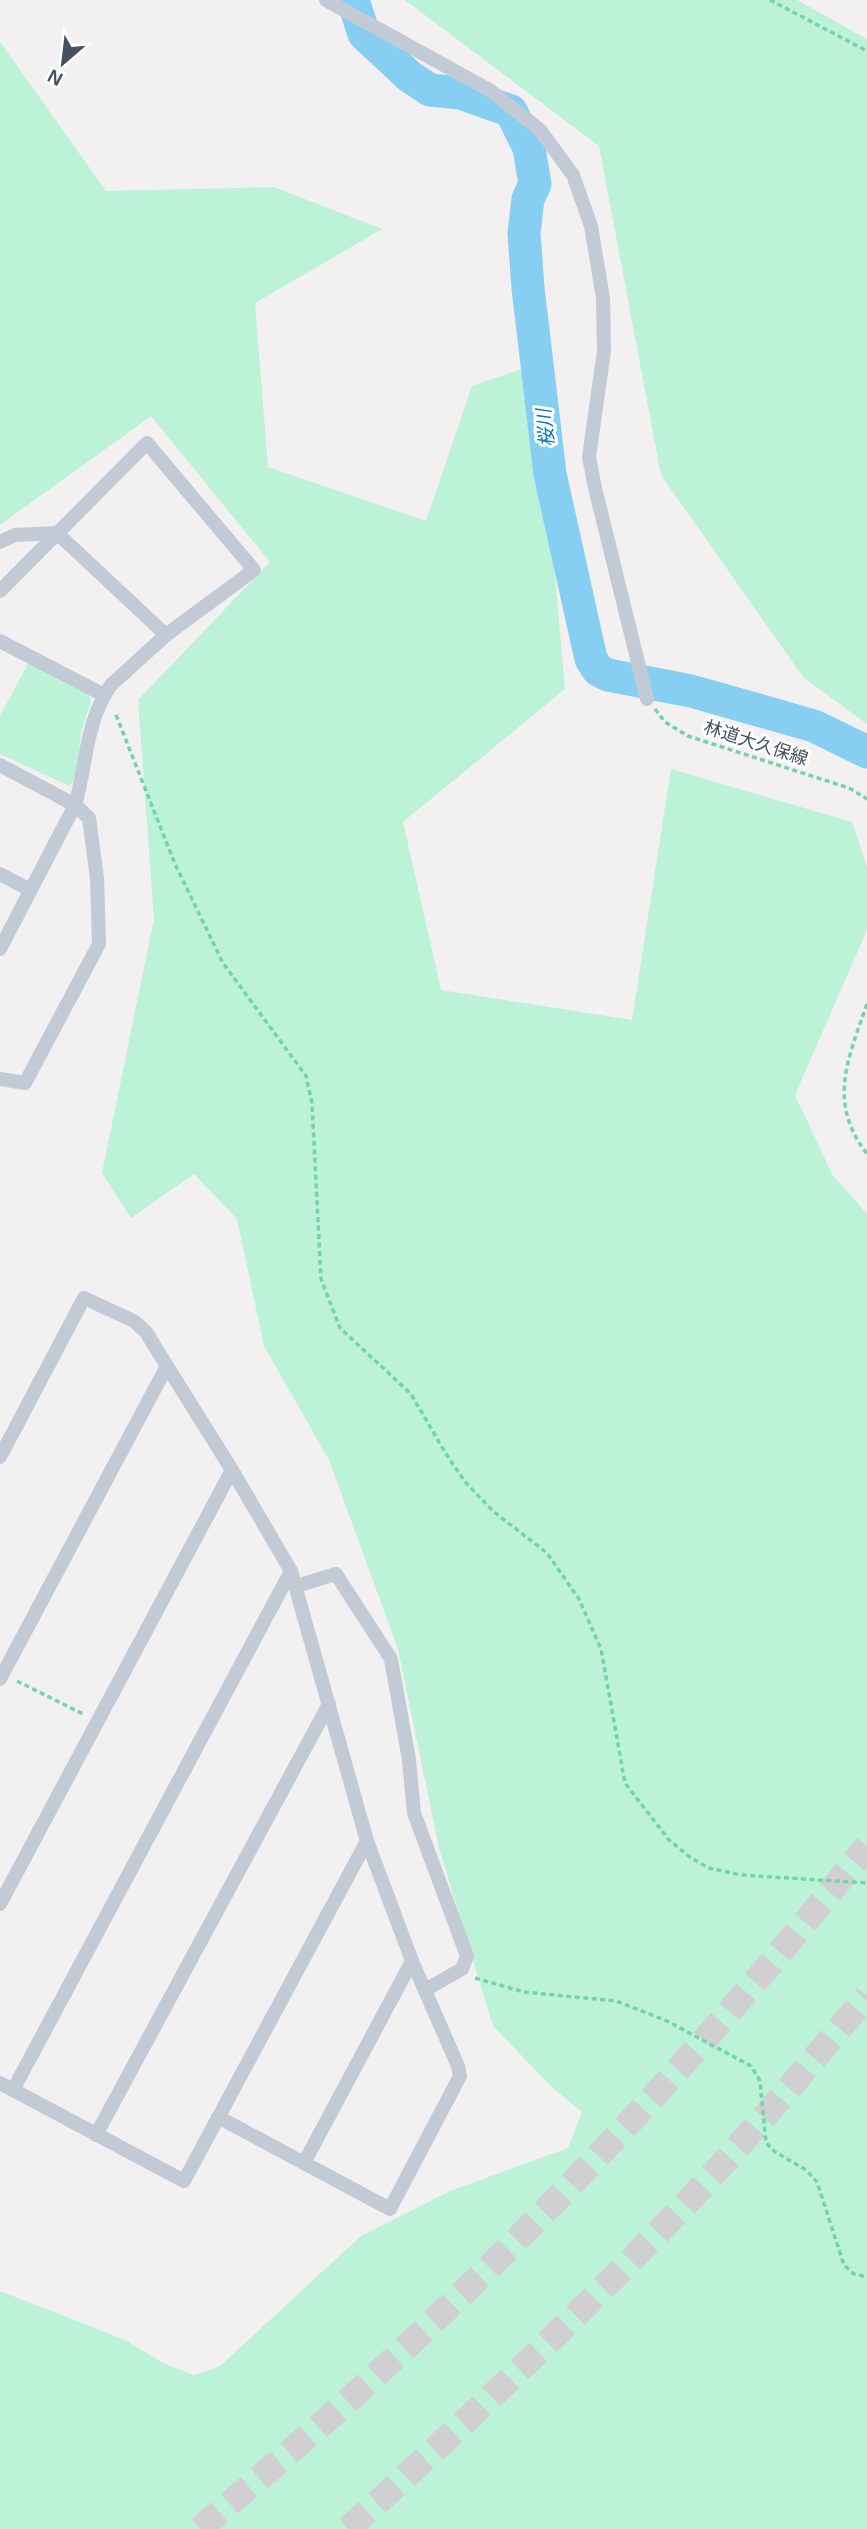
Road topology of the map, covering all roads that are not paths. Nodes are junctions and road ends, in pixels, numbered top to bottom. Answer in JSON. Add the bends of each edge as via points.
{"nodes":[{"id":1,"x":326,"y":0,"type":"edge"},
{"id":2,"x":57,"y":533,"type":"junction"},
{"id":3,"x":0,"y":542,"type":"edge"},
{"id":4,"x":0,"y":591,"type":"edge"},
{"id":5,"x":166,"y":635,"type":"junction"},
{"id":6,"x":0,"y":641,"type":"edge"},
{"id":7,"x":104,"y":695,"type":"junction"},
{"id":8,"x":647,"y":699,"type":"road end"},
{"id":9,"x":0,"y":765,"type":"edge"},
{"id":10,"x":75,"y":805,"type":"junction"},
{"id":11,"x":0,"y":874,"type":"edge"},
{"id":12,"x":30,"y":890,"type":"junction"},
{"id":13,"x":0,"y":949,"type":"edge"},
{"id":14,"x":0,"y":1079,"type":"edge"},
{"id":15,"x":167,"y":1366,"type":"junction"},
{"id":16,"x":0,"y":1457,"type":"edge"},
{"id":17,"x":232,"y":1470,"type":"junction"},
{"id":18,"x":293,"y":1578,"type":"junction"},
{"id":19,"x":1,"y":1676,"type":"edge"},
{"id":20,"x":329,"y":1704,"type":"junction"},
{"id":21,"x":367,"y":1841,"type":"junction"},
{"id":22,"x":0,"y":1904,"type":"edge"},
{"id":23,"x":412,"y":1961,"type":"junction"},
{"id":24,"x":425,"y":1990,"type":"junction"},
{"id":25,"x":6,"y":2087,"type":"edge"},
{"id":26,"x":218,"y":2117,"type":"junction"},
{"id":27,"x":96,"y":2135,"type":"junction"},
{"id":28,"x":304,"y":2162,"type":"junction"}],
"edges":[{"from":1,"to":8,"type":"street","via":[[491,91],[540,130],[573,175],[591,226],[603,298],[604,351],[590,457]]},
{"from":2,"to":3,"type":"street","via":[[15,535]]},
{"from":2,"to":4,"type":"street"},
{"from":2,"to":5,"type":"street"},
{"from":2,"to":5,"type":"street","via":[[147,443],[254,570]]},
{"from":5,"to":7,"type":"street"},
{"from":6,"to":7,"type":"street"},
{"from":7,"to":10,"type":"street","via":[[86,743]]},
{"from":9,"to":10,"type":"street"},
{"from":10,"to":12,"type":"street"},
{"from":10,"to":14,"type":"street","via":[[89,818],[99,944],[25,1083]]},
{"from":11,"to":12,"type":"street"},
{"from":12,"to":13,"type":"street"},
{"from":15,"to":16,"type":"street","via":[[134,1321],[84,1298]]},
{"from":15,"to":17,"type":"street"},
{"from":15,"to":19,"type":"street"},
{"from":17,"to":18,"type":"street"},
{"from":17,"to":22,"type":"street"},
{"from":18,"to":20,"type":"street"},
{"from":18,"to":24,"type":"street","via":[[336,1574],[391,1659],[414,1813],[467,1956],[462,1969]]},
{"from":18,"to":25,"type":"street"},
{"from":20,"to":21,"type":"street"},
{"from":20,"to":27,"type":"street"},
{"from":21,"to":23,"type":"street"},
{"from":21,"to":26,"type":"street"},
{"from":23,"to":24,"type":"street"},
{"from":23,"to":28,"type":"street"},
{"from":24,"to":28,"type":"street","via":[[460,2077],[390,2209]]},
{"from":25,"to":27,"type":"street"},
{"from":26,"to":27,"type":"street","via":[[184,2181]]},
{"from":26,"to":28,"type":"street"}]}
